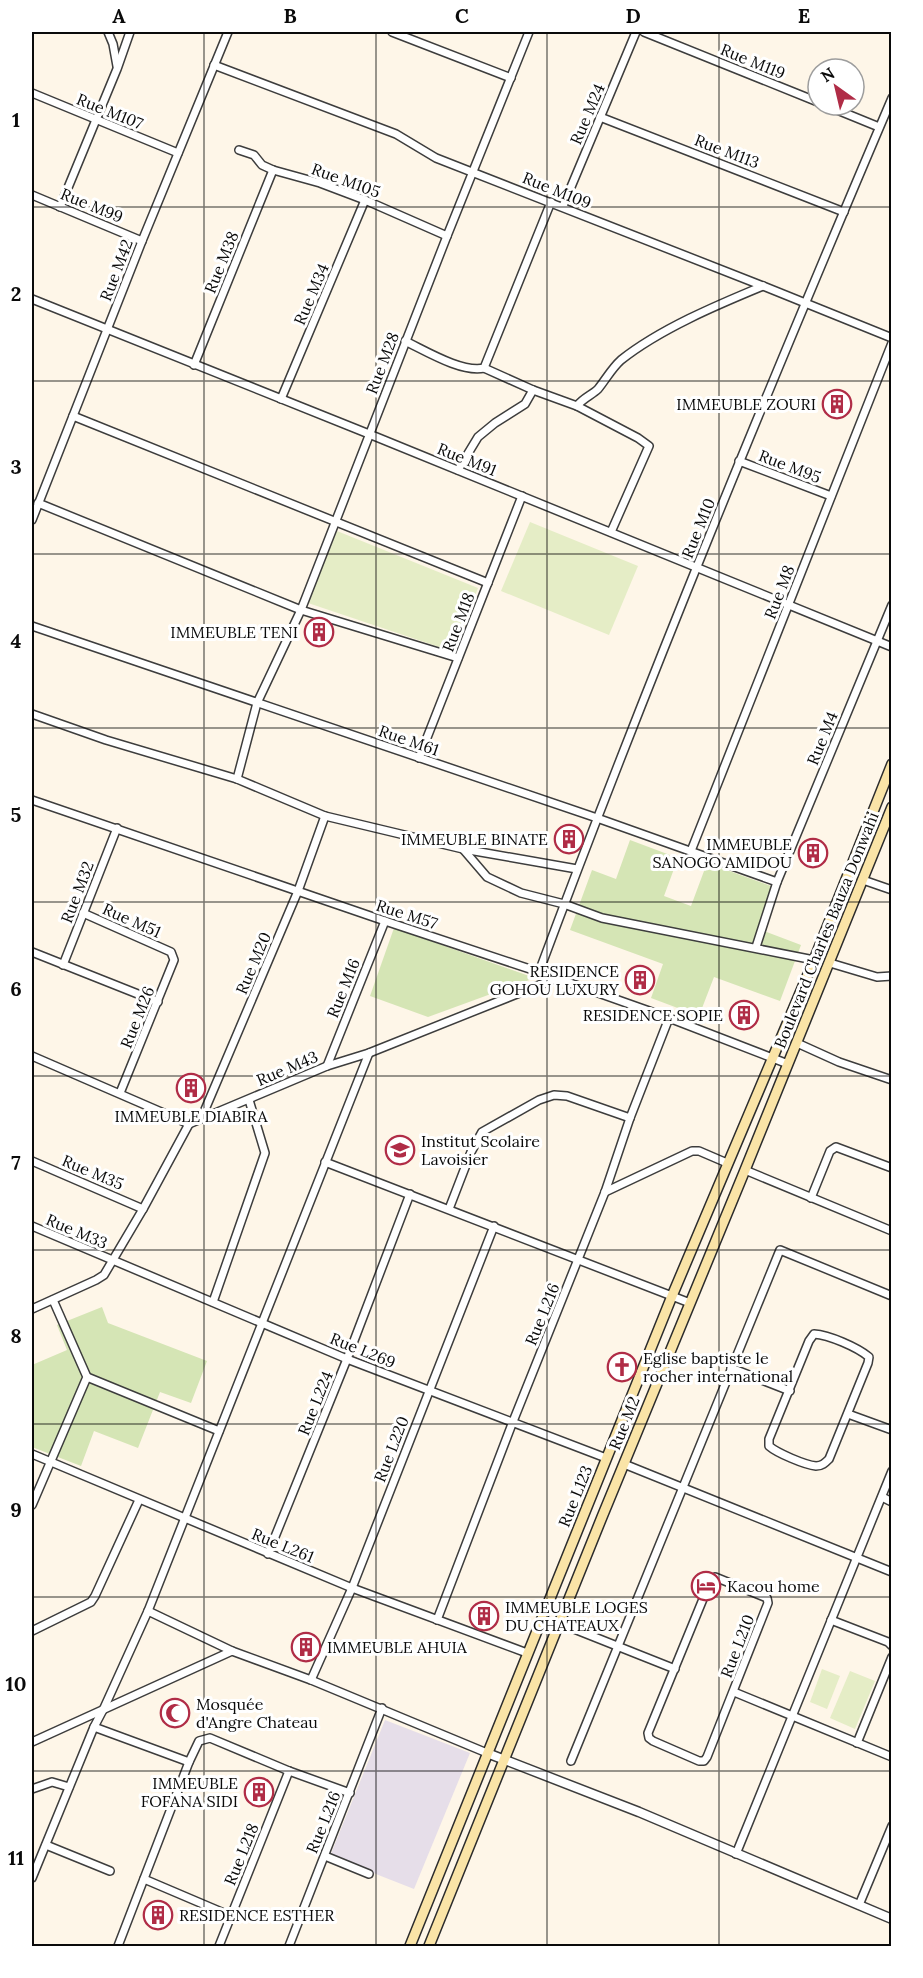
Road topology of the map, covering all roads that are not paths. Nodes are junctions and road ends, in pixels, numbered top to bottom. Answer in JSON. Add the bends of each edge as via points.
{"nodes":[{"id":1,"x":108,"y":32,"type":"edge"},
{"id":2,"x":130,"y":32,"type":"edge"},
{"id":3,"x":228,"y":32,"type":"edge"},
{"id":4,"x":392,"y":32,"type":"edge"},
{"id":5,"x":529,"y":32,"type":"edge"},
{"id":6,"x":636,"y":32,"type":"edge"},
{"id":7,"x":644,"y":32,"type":"edge"},
{"id":8,"x":214,"y":65,"type":"junction"},
{"id":9,"x":117,"y":69,"type":"junction"},
{"id":10,"x":511,"y":78,"type":"junction"},
{"id":11,"x":32,"y":93,"type":"edge"},
{"id":12,"x":806,"y":97,"type":"edge"},
{"id":13,"x":891,"y":98,"type":"edge"},
{"id":14,"x":600,"y":117,"type":"junction"},
{"id":15,"x":854,"y":117,"type":"edge"},
{"id":16,"x":95,"y":119,"type":"junction"},
{"id":17,"x":879,"y":127,"type":"junction"},
{"id":18,"x":239,"y":150,"type":"dead end"},
{"id":19,"x":178,"y":153,"type":"junction"},
{"id":20,"x":273,"y":170,"type":"junction"},
{"id":21,"x":474,"y":171,"type":"junction"},
{"id":22,"x":32,"y":195,"type":"edge"},
{"id":23,"x":365,"y":200,"type":"junction"},
{"id":24,"x":551,"y":202,"type":"junction"},
{"id":25,"x":563,"y":206,"type":"junction"},
{"id":26,"x":60,"y":207,"type":"junction"},
{"id":27,"x":844,"y":212,"type":"junction"},
{"id":28,"x":447,"y":236,"type":"junction"},
{"id":29,"x":142,"y":240,"type":"junction"},
{"id":30,"x":763,"y":285,"type":"junction"},
{"id":31,"x":32,"y":299,"type":"edge"},
{"id":32,"x":805,"y":304,"type":"junction"},
{"id":33,"x":108,"y":330,"type":"junction"},
{"id":34,"x":891,"y":338,"type":"edge"},
{"id":35,"x":405,"y":341,"type":"junction"},
{"id":36,"x":891,"y":343,"type":"edge"},
{"id":37,"x":194,"y":365,"type":"junction"},
{"id":38,"x":484,"y":368,"type":"junction"},
{"id":39,"x":533,"y":390,"type":"junction"},
{"id":40,"x":281,"y":399,"type":"junction"},
{"id":41,"x":577,"y":406,"type":"junction"},
{"id":42,"x":73,"y":416,"type":"junction"},
{"id":43,"x":369,"y":434,"type":"junction"},
{"id":44,"x":739,"y":461,"type":"junction"},
{"id":45,"x":458,"y":470,"type":"junction"},
{"id":46,"x":522,"y":496,"type":"junction"},
{"id":47,"x":831,"y":496,"type":"junction"},
{"id":48,"x":38,"y":503,"type":"junction"},
{"id":49,"x":32,"y":520,"type":"edge"},
{"id":50,"x":335,"y":522,"type":"junction"},
{"id":51,"x":611,"y":532,"type":"junction"},
{"id":52,"x":697,"y":566,"type":"junction"},
{"id":53,"x":488,"y":583,"type":"junction"},
{"id":54,"x":789,"y":604,"type":"junction"},
{"id":55,"x":891,"y":605,"type":"edge"},
{"id":56,"x":301,"y":610,"type":"junction"},
{"id":57,"x":32,"y":626,"type":"edge"},
{"id":58,"x":877,"y":641,"type":"junction"},
{"id":59,"x":891,"y":647,"type":"edge"},
{"id":60,"x":458,"y":658,"type":"junction"},
{"id":61,"x":257,"y":703,"type":"junction"},
{"id":62,"x":32,"y":714,"type":"edge"},
{"id":63,"x":419,"y":758,"type":"junction"},
{"id":64,"x":891,"y":764,"type":"edge"},
{"id":65,"x":237,"y":779,"type":"junction"},
{"id":66,"x":32,"y":800,"type":"edge"},
{"id":67,"x":891,"y":807,"type":"edge"},
{"id":68,"x":325,"y":816,"type":"junction"},
{"id":69,"x":597,"y":818,"type":"junction"},
{"id":70,"x":117,"y":828,"type":"junction"},
{"id":71,"x":887,"y":828,"type":"edge"},
{"id":72,"x":463,"y":849,"type":"junction"},
{"id":73,"x":691,"y":851,"type":"junction"},
{"id":74,"x":577,"y":869,"type":"junction"},
{"id":75,"x":862,"y":880,"type":"junction"},
{"id":76,"x":777,"y":882,"type":"junction"},
{"id":77,"x":891,"y":890,"type":"edge"},
{"id":78,"x":298,"y":891,"type":"junction"},
{"id":79,"x":564,"y":904,"type":"junction"},
{"id":80,"x":83,"y":913,"type":"junction"},
{"id":81,"x":385,"y":921,"type":"junction"},
{"id":82,"x":756,"y":947,"type":"junction"},
{"id":83,"x":32,"y":952,"type":"edge"},
{"id":84,"x":171,"y":952,"type":"joint"},
{"id":85,"x":814,"y":960,"type":"junction"},
{"id":86,"x":830,"y":963,"type":"junction"},
{"id":87,"x":63,"y":965,"type":"junction"},
{"id":88,"x":539,"y":972,"type":"junction"},
{"id":89,"x":891,"y":976,"type":"edge"},
{"id":90,"x":557,"y":978,"type":"junction"},
{"id":91,"x":158,"y":1002,"type":"junction"},
{"id":92,"x":669,"y":1018,"type":"junction"},
{"id":93,"x":797,"y":1043,"type":"junction"},
{"id":94,"x":369,"y":1053,"type":"junction"},
{"id":95,"x":32,"y":1056,"type":"edge"},
{"id":96,"x":771,"y":1058,"type":"junction"},
{"id":97,"x":788,"y":1064,"type":"junction"},
{"id":98,"x":327,"y":1066,"type":"junction"},
{"id":99,"x":891,"y":1080,"type":"edge"},
{"id":100,"x":120,"y":1093,"type":"junction"},
{"id":101,"x":249,"y":1100,"type":"junction"},
{"id":102,"x":630,"y":1118,"type":"junction"},
{"id":103,"x":201,"y":1119,"type":"junction"},
{"id":104,"x":189,"y":1124,"type":"junction"},
{"id":105,"x":32,"y":1161,"type":"edge"},
{"id":106,"x":326,"y":1162,"type":"junction"},
{"id":107,"x":728,"y":1163,"type":"junction"},
{"id":108,"x":891,"y":1168,"type":"edge"},
{"id":109,"x":745,"y":1170,"type":"junction"},
{"id":110,"x":605,"y":1192,"type":"junction"},
{"id":111,"x":410,"y":1194,"type":"junction"},
{"id":112,"x":812,"y":1198,"type":"junction"},
{"id":113,"x":143,"y":1209,"type":"junction"},
{"id":114,"x":449,"y":1209,"type":"junction"},
{"id":115,"x":32,"y":1226,"type":"edge"},
{"id":116,"x":494,"y":1226,"type":"junction"},
{"id":117,"x":891,"y":1231,"type":"edge"},
{"id":118,"x":579,"y":1260,"type":"junction"},
{"id":119,"x":113,"y":1261,"type":"junction"},
{"id":120,"x":672,"y":1296,"type":"junction"},
{"id":121,"x":891,"y":1296,"type":"edge"},
{"id":122,"x":53,"y":1300,"type":"junction"},
{"id":123,"x":213,"y":1302,"type":"junction"},
{"id":124,"x":690,"y":1303,"type":"junction"},
{"id":125,"x":32,"y":1309,"type":"edge"},
{"id":126,"x":261,"y":1323,"type":"junction"},
{"id":127,"x":347,"y":1359,"type":"junction"},
{"id":128,"x":731,"y":1368,"type":"junction"},
{"id":129,"x":87,"y":1377,"type":"junction"},
{"id":130,"x":428,"y":1391,"type":"junction"},
{"id":131,"x":790,"y":1391,"type":"junction"},
{"id":132,"x":848,"y":1414,"type":"junction"},
{"id":133,"x":512,"y":1424,"type":"junction"},
{"id":134,"x":891,"y":1430,"type":"edge"},
{"id":135,"x":219,"y":1431,"type":"junction"},
{"id":136,"x":32,"y":1454,"type":"edge"},
{"id":137,"x":606,"y":1458,"type":"junction"},
{"id":138,"x":49,"y":1461,"type":"junction"},
{"id":139,"x":624,"y":1464,"type":"junction"},
{"id":140,"x":891,"y":1471,"type":"edge"},
{"id":141,"x":683,"y":1487,"type":"junction"},
{"id":142,"x":882,"y":1497,"type":"junction"},
{"id":143,"x":139,"y":1500,"type":"junction"},
{"id":144,"x":891,"y":1502,"type":"edge"},
{"id":145,"x":32,"y":1505,"type":"edge"},
{"id":146,"x":185,"y":1519,"type":"junction"},
{"id":147,"x":268,"y":1554,"type":"junction"},
{"id":148,"x":856,"y":1558,"type":"junction"},
{"id":149,"x":891,"y":1572,"type":"edge"},
{"id":150,"x":352,"y":1588,"type":"junction"},
{"id":151,"x":148,"y":1611,"type":"junction"},
{"id":152,"x":436,"y":1620,"type":"junction"},
{"id":153,"x":831,"y":1620,"type":"junction"},
{"id":154,"x":559,"y":1623,"type":"junction"},
{"id":155,"x":32,"y":1631,"type":"edge"},
{"id":156,"x":617,"y":1646,"type":"junction"},
{"id":157,"x":891,"y":1646,"type":"edge"},
{"id":158,"x":231,"y":1651,"type":"junction"},
{"id":159,"x":527,"y":1653,"type":"junction"},
{"id":160,"x":891,"y":1657,"type":"edge"},
{"id":161,"x":675,"y":1669,"type":"junction"},
{"id":162,"x":311,"y":1680,"type":"junction"},
{"id":163,"x":734,"y":1692,"type":"junction"},
{"id":164,"x":104,"y":1708,"type":"junction"},
{"id":165,"x":382,"y":1708,"type":"junction"},
{"id":166,"x":791,"y":1716,"type":"junction"},
{"id":167,"x":94,"y":1727,"type":"junction"},
{"id":168,"x":32,"y":1742,"type":"edge"},
{"id":169,"x":857,"y":1743,"type":"junction"},
{"id":170,"x":487,"y":1753,"type":"junction"},
{"id":171,"x":891,"y":1757,"type":"edge"},
{"id":172,"x":504,"y":1760,"type":"junction"},
{"id":173,"x":571,"y":1761,"type":"dead end"},
{"id":174,"x":189,"y":1762,"type":"junction"},
{"id":175,"x":289,"y":1772,"type":"junction"},
{"id":176,"x":69,"y":1787,"type":"junction"},
{"id":177,"x":32,"y":1789,"type":"edge"},
{"id":178,"x":350,"y":1793,"type":"junction"},
{"id":179,"x":891,"y":1826,"type":"edge"},
{"id":180,"x":46,"y":1845,"type":"junction"},
{"id":181,"x":736,"y":1854,"type":"junction"},
{"id":182,"x":324,"y":1856,"type":"junction"},
{"id":183,"x":32,"y":1871,"type":"edge"},
{"id":184,"x":110,"y":1871,"type":"dead end"},
{"id":185,"x":369,"y":1874,"type":"dead end"},
{"id":186,"x":144,"y":1879,"type":"junction"},
{"id":187,"x":859,"y":1905,"type":"junction"},
{"id":188,"x":231,"y":1916,"type":"junction"},
{"id":189,"x":891,"y":1919,"type":"edge"},
{"id":190,"x":118,"y":1947,"type":"edge"},
{"id":191,"x":219,"y":1947,"type":"edge"},
{"id":192,"x":289,"y":1947,"type":"edge"},
{"id":193,"x":410,"y":1947,"type":"edge"},
{"id":194,"x":429,"y":1947,"type":"edge"}],
"edges":[{"from":1,"to":9,"type":"street"},
{"from":2,"to":9,"type":"street"},
{"from":3,"to":8,"type":"street","name":"Rue M42"},
{"from":4,"to":10,"type":"street"},
{"from":5,"to":10,"type":"street","name":"Rue M28"},
{"from":6,"to":14,"type":"street","name":"Rue M24"},
{"from":7,"to":12,"type":"street","name":"Rue M119"},
{"from":8,"to":19,"type":"street","name":"Rue M42"},
{"from":8,"to":21,"type":"street","name":"Rue M109","via":[[396,134],[436,158]]},
{"from":9,"to":16,"type":"street"},
{"from":10,"to":21,"type":"street","name":"Rue M28"},
{"from":11,"to":16,"type":"street","name":"Rue M107"},
{"from":13,"to":17,"type":"street","name":"Rue M10"},
{"from":14,"to":25,"type":"street","name":"Rue M24"},
{"from":14,"to":27,"type":"street","name":"Rue M113"},
{"from":15,"to":17,"type":"street"},
{"from":16,"to":19,"type":"street","name":"Rue M107"},
{"from":16,"to":26,"type":"street"},
{"from":17,"to":27,"type":"street","name":"Rue M10"},
{"from":18,"to":20,"type":"street","name":"Rue M105","via":[[254,155]]},
{"from":19,"to":29,"type":"street","name":"Rue M42"},
{"from":20,"to":23,"type":"street","name":"Rue M105"},
{"from":20,"to":37,"type":"street","name":"Rue M38"},
{"from":21,"to":24,"type":"street","name":"Rue M109"},
{"from":21,"to":28,"type":"street","name":"Rue M28"},
{"from":22,"to":26,"type":"street","name":"Rue M99"},
{"from":23,"to":28,"type":"street","name":"Rue M105"},
{"from":23,"to":40,"type":"street","name":"Rue M34"},
{"from":24,"to":25,"type":"street","name":"Rue M109"},
{"from":24,"to":38,"type":"street"},
{"from":25,"to":30,"type":"street","name":"Rue M109"},
{"from":26,"to":29,"type":"street","name":"Rue M99"},
{"from":27,"to":32,"type":"street","name":"Rue M10"},
{"from":28,"to":35,"type":"street","name":"Rue M28"},
{"from":29,"to":33,"type":"street","name":"Rue M42"},
{"from":30,"to":32,"type":"street","name":"Rue M109"},
{"from":30,"to":41,"type":"street","via":[[705,310],[644,344],[620,361],[596,391]]},
{"from":31,"to":33,"type":"street","name":"Rue M91"},
{"from":32,"to":34,"type":"street","name":"Rue M109"},
{"from":32,"to":44,"type":"street","name":"Rue M10"},
{"from":33,"to":37,"type":"street","name":"Rue M91"},
{"from":33,"to":42,"type":"street","name":"Rue M42"},
{"from":35,"to":38,"type":"street","via":[[466,368]]},
{"from":35,"to":43,"type":"street","name":"Rue M28"},
{"from":36,"to":47,"type":"street","name":"Rue M8"},
{"from":37,"to":40,"type":"street","name":"Rue M91"},
{"from":38,"to":39,"type":"street"},
{"from":39,"to":41,"type":"street"},
{"from":39,"to":45,"type":"street","via":[[525,404],[478,437]]},
{"from":40,"to":43,"type":"street","name":"Rue M91"},
{"from":41,"to":51,"type":"street","via":[[649,446]]},
{"from":42,"to":48,"type":"street","name":"Rue M42"},
{"from":42,"to":50,"type":"street"},
{"from":43,"to":45,"type":"street","name":"Rue M91"},
{"from":43,"to":50,"type":"street","name":"Rue M28"},
{"from":44,"to":47,"type":"street","name":"Rue M95"},
{"from":44,"to":52,"type":"street","name":"Rue M10"},
{"from":45,"to":46,"type":"street","name":"Rue M91"},
{"from":46,"to":51,"type":"street","name":"Rue M91"},
{"from":46,"to":53,"type":"street","name":"Rue M18"},
{"from":47,"to":54,"type":"street","name":"Rue M8"},
{"from":48,"to":49,"type":"street","name":"Rue M42"},
{"from":48,"to":56,"type":"street"},
{"from":50,"to":53,"type":"street"},
{"from":50,"to":56,"type":"street","name":"Rue M28"},
{"from":51,"to":52,"type":"street","name":"Rue M91"},
{"from":52,"to":54,"type":"street","name":"Rue M91"},
{"from":52,"to":69,"type":"street","name":"Rue M10"},
{"from":53,"to":60,"type":"street","name":"Rue M18"},
{"from":54,"to":58,"type":"street","name":"Rue M91"},
{"from":54,"to":73,"type":"street","name":"Rue M8"},
{"from":55,"to":58,"type":"street","name":"Rue M4"},
{"from":56,"to":60,"type":"street"},
{"from":56,"to":61,"type":"street","name":"Rue M28"},
{"from":57,"to":61,"type":"street","name":"Rue M61"},
{"from":58,"to":59,"type":"street","name":"Rue M91"},
{"from":58,"to":76,"type":"street","name":"Rue M4"},
{"from":60,"to":63,"type":"street","name":"Rue M18"},
{"from":61,"to":63,"type":"street","name":"Rue M61"},
{"from":61,"to":65,"type":"street","name":"Rue M28"},
{"from":62,"to":65,"type":"street"},
{"from":63,"to":69,"type":"street","name":"Rue M61"},
{"from":64,"to":85,"type":"main road","name":"Boulevard Charles Bauza Donwahi"},
{"from":65,"to":68,"type":"street"},
{"from":66,"to":70,"type":"street","name":"Rue M57"},
{"from":67,"to":71,"type":"main road","name":"Boulevard Charles Bauza Donwahi"},
{"from":68,"to":72,"type":"street"},
{"from":68,"to":78,"type":"street","name":"Rue M20"},
{"from":69,"to":73,"type":"street","name":"Rue M61"},
{"from":69,"to":74,"type":"street","name":"Rue M10"},
{"from":70,"to":78,"type":"street","name":"Rue M57"},
{"from":70,"to":80,"type":"street","name":"Rue M32"},
{"from":71,"to":75,"type":"main road","name":"Boulevard Charles Bauza Donwahi"},
{"from":72,"to":74,"type":"street"},
{"from":72,"to":79,"type":"street","via":[[487,877],[521,893]]},
{"from":73,"to":76,"type":"street","name":"Rue M61"},
{"from":74,"to":79,"type":"street","name":"Rue M10"},
{"from":75,"to":77,"type":"street"},
{"from":75,"to":86,"type":"main road","name":"Boulevard Charles Bauza Donwahi"},
{"from":76,"to":82,"type":"street","name":"Rue M4"},
{"from":78,"to":81,"type":"street","name":"Rue M57"},
{"from":78,"to":103,"type":"street","name":"Rue M20"},
{"from":79,"to":82,"type":"street","via":[[602,918]]},
{"from":79,"to":88,"type":"street","name":"Rue M10"},
{"from":80,"to":84,"type":"street","name":"Rue M51"},
{"from":80,"to":87,"type":"street","name":"Rue M32"},
{"from":81,"to":88,"type":"street","name":"Rue M57"},
{"from":81,"to":98,"type":"street","name":"Rue M16"},
{"from":82,"to":85,"type":"street"},
{"from":83,"to":87,"type":"street"},
{"from":84,"to":91,"type":"street","name":"Rue M26","via":[[174,960]]},
{"from":85,"to":96,"type":"main road","name":"Boulevard Charles Bauza Donwahi"},
{"from":86,"to":89,"type":"street","via":[[877,977]]},
{"from":86,"to":93,"type":"main road","name":"Boulevard Charles Bauza Donwahi"},
{"from":87,"to":91,"type":"street"},
{"from":88,"to":90,"type":"street","name":"Rue M57"},
{"from":90,"to":92,"type":"street","name":"Rue M57"},
{"from":90,"to":94,"type":"street","name":"Rue M43"},
{"from":91,"to":100,"type":"street","name":"Rue M26"},
{"from":92,"to":96,"type":"street","name":"Rue M57"},
{"from":92,"to":102,"type":"street","name":"Rue L216"},
{"from":93,"to":97,"type":"main road","name":"Boulevard Charles Bauza Donwahi"},
{"from":93,"to":99,"type":"street"},
{"from":94,"to":98,"type":"street","name":"Rue M43"},
{"from":94,"to":106,"type":"street"},
{"from":95,"to":100,"type":"street"},
{"from":96,"to":97,"type":"street","name":"Rue M57"},
{"from":96,"to":107,"type":"main road","name":"Rue L123"},
{"from":97,"to":109,"type":"main road","name":"Rue M2"},
{"from":98,"to":101,"type":"street","name":"Rue M43"},
{"from":100,"to":104,"type":"street"},
{"from":101,"to":103,"type":"street","name":"Rue M43"},
{"from":101,"to":123,"type":"street","via":[[265,1153]]},
{"from":102,"to":110,"type":"street","name":"Rue L216"},
{"from":102,"to":114,"type":"street","via":[[567,1096],[539,1100],[482,1132]]},
{"from":103,"to":104,"type":"street","name":"Rue M43"},
{"from":104,"to":113,"type":"street"},
{"from":105,"to":113,"type":"street","name":"Rue M35"},
{"from":106,"to":111,"type":"street"},
{"from":106,"to":126,"type":"street"},
{"from":107,"to":110,"type":"street","via":[[692,1151]]},
{"from":107,"to":120,"type":"main road","name":"Rue L123"},
{"from":108,"to":112,"type":"street","via":[[836,1147],[830,1150]]},
{"from":109,"to":112,"type":"street"},
{"from":109,"to":124,"type":"main road","name":"Rue M2"},
{"from":110,"to":118,"type":"street","name":"Rue L216"},
{"from":111,"to":114,"type":"street"},
{"from":111,"to":127,"type":"street","name":"Rue L224"},
{"from":112,"to":117,"type":"street"},
{"from":113,"to":119,"type":"street"},
{"from":114,"to":116,"type":"street"},
{"from":115,"to":119,"type":"street","name":"Rue M33"},
{"from":116,"to":118,"type":"street"},
{"from":116,"to":130,"type":"street","name":"Rue L220"},
{"from":118,"to":120,"type":"street"},
{"from":118,"to":133,"type":"street","name":"Rue L216"},
{"from":119,"to":122,"type":"street","via":[[104,1275]]},
{"from":119,"to":123,"type":"street","name":"Rue L269"},
{"from":120,"to":124,"type":"street"},
{"from":120,"to":137,"type":"main road","name":"Rue L123"},
{"from":121,"to":128,"type":"street","via":[[780,1250]]},
{"from":122,"to":125,"type":"street"},
{"from":122,"to":129,"type":"street"},
{"from":123,"to":126,"type":"street","name":"Rue L269"},
{"from":124,"to":139,"type":"main road","name":"Rue M2"},
{"from":126,"to":127,"type":"street","name":"Rue L269"},
{"from":126,"to":135,"type":"street"},
{"from":127,"to":130,"type":"street","name":"Rue L269"},
{"from":127,"to":147,"type":"street","name":"Rue L224"},
{"from":128,"to":131,"type":"street"},
{"from":128,"to":141,"type":"street"},
{"from":129,"to":135,"type":"street"},
{"from":129,"to":138,"type":"street"},
{"from":130,"to":133,"type":"street","name":"Rue L269"},
{"from":130,"to":150,"type":"street","name":"Rue L220"},
{"from":131,"to":132,"type":"street","via":[[769,1439],[769,1446],[775,1451],[815,1466],[823,1465]]},
{"from":131,"to":132,"type":"street","via":[[809,1341],[814,1335],[822,1335],[869,1356]]},
{"from":132,"to":134,"type":"street"},
{"from":133,"to":137,"type":"street","name":"Rue L269"},
{"from":133,"to":152,"type":"street","name":"Rue L216"},
{"from":135,"to":146,"type":"street"},
{"from":136,"to":138,"type":"street","name":"Rue L261"},
{"from":137,"to":159,"type":"main road","name":"Rue L123"},
{"from":138,"to":143,"type":"street","name":"Rue L261"},
{"from":138,"to":145,"type":"street"},
{"from":139,"to":141,"type":"street"},
{"from":139,"to":154,"type":"main road","name":"Rue M2"},
{"from":140,"to":142,"type":"street"},
{"from":141,"to":148,"type":"street"},
{"from":141,"to":156,"type":"street"},
{"from":142,"to":144,"type":"street"},
{"from":142,"to":148,"type":"street"},
{"from":143,"to":146,"type":"street","name":"Rue L261"},
{"from":143,"to":155,"type":"street","via":[[95,1596]]},
{"from":146,"to":147,"type":"street","name":"Rue L261"},
{"from":146,"to":151,"type":"street"},
{"from":147,"to":150,"type":"street","name":"Rue L261"},
{"from":148,"to":149,"type":"street"},
{"from":148,"to":153,"type":"street"},
{"from":150,"to":152,"type":"street","name":"Rue L261"},
{"from":150,"to":162,"type":"street","name":"Rue L220"},
{"from":151,"to":158,"type":"street"},
{"from":151,"to":164,"type":"street"},
{"from":152,"to":159,"type":"street","name":"Rue L261"},
{"from":153,"to":157,"type":"street"},
{"from":153,"to":166,"type":"street"},
{"from":154,"to":156,"type":"street"},
{"from":154,"to":172,"type":"main road","name":"Rue M2"},
{"from":156,"to":161,"type":"street"},
{"from":156,"to":173,"type":"street"},
{"from":158,"to":162,"type":"street"},
{"from":158,"to":164,"type":"street"},
{"from":159,"to":170,"type":"main road","name":"Rue L123"},
{"from":160,"to":169,"type":"street"},
{"from":161,"to":163,"type":"street","name":"Rue L210","via":[[649,1738],[699,1761],[704,1761]]},
{"from":161,"to":163,"type":"street","name":"Rue L210","via":[[710,1582],[720,1577],[767,1598],[768,1603]]},
{"from":162,"to":165,"type":"street"},
{"from":163,"to":166,"type":"street"},
{"from":164,"to":167,"type":"street"},
{"from":164,"to":168,"type":"street"},
{"from":165,"to":170,"type":"street"},
{"from":165,"to":178,"type":"street","name":"Rue L216"},
{"from":166,"to":169,"type":"street"},
{"from":166,"to":181,"type":"street"},
{"from":167,"to":174,"type":"street"},
{"from":167,"to":176,"type":"street"},
{"from":169,"to":171,"type":"street"},
{"from":170,"to":172,"type":"street"},
{"from":170,"to":193,"type":"main road","name":"Rue L123"},
{"from":172,"to":181,"type":"street"},
{"from":172,"to":194,"type":"main road"},
{"from":174,"to":175,"type":"street","via":[[200,1741],[210,1738]]},
{"from":174,"to":186,"type":"street"},
{"from":175,"to":178,"type":"street"},
{"from":175,"to":188,"type":"street","name":"Rue L218"},
{"from":176,"to":177,"type":"street","via":[[52,1782]]},
{"from":176,"to":180,"type":"street"},
{"from":178,"to":182,"type":"street","name":"Rue L216"},
{"from":179,"to":187,"type":"street"},
{"from":180,"to":183,"type":"street"},
{"from":180,"to":184,"type":"street"},
{"from":181,"to":187,"type":"street"},
{"from":182,"to":185,"type":"street"},
{"from":182,"to":192,"type":"street","name":"Rue L216"},
{"from":186,"to":188,"type":"street"},
{"from":186,"to":190,"type":"street"},
{"from":187,"to":189,"type":"street"},
{"from":188,"to":191,"type":"street","name":"Rue L218"}]}
